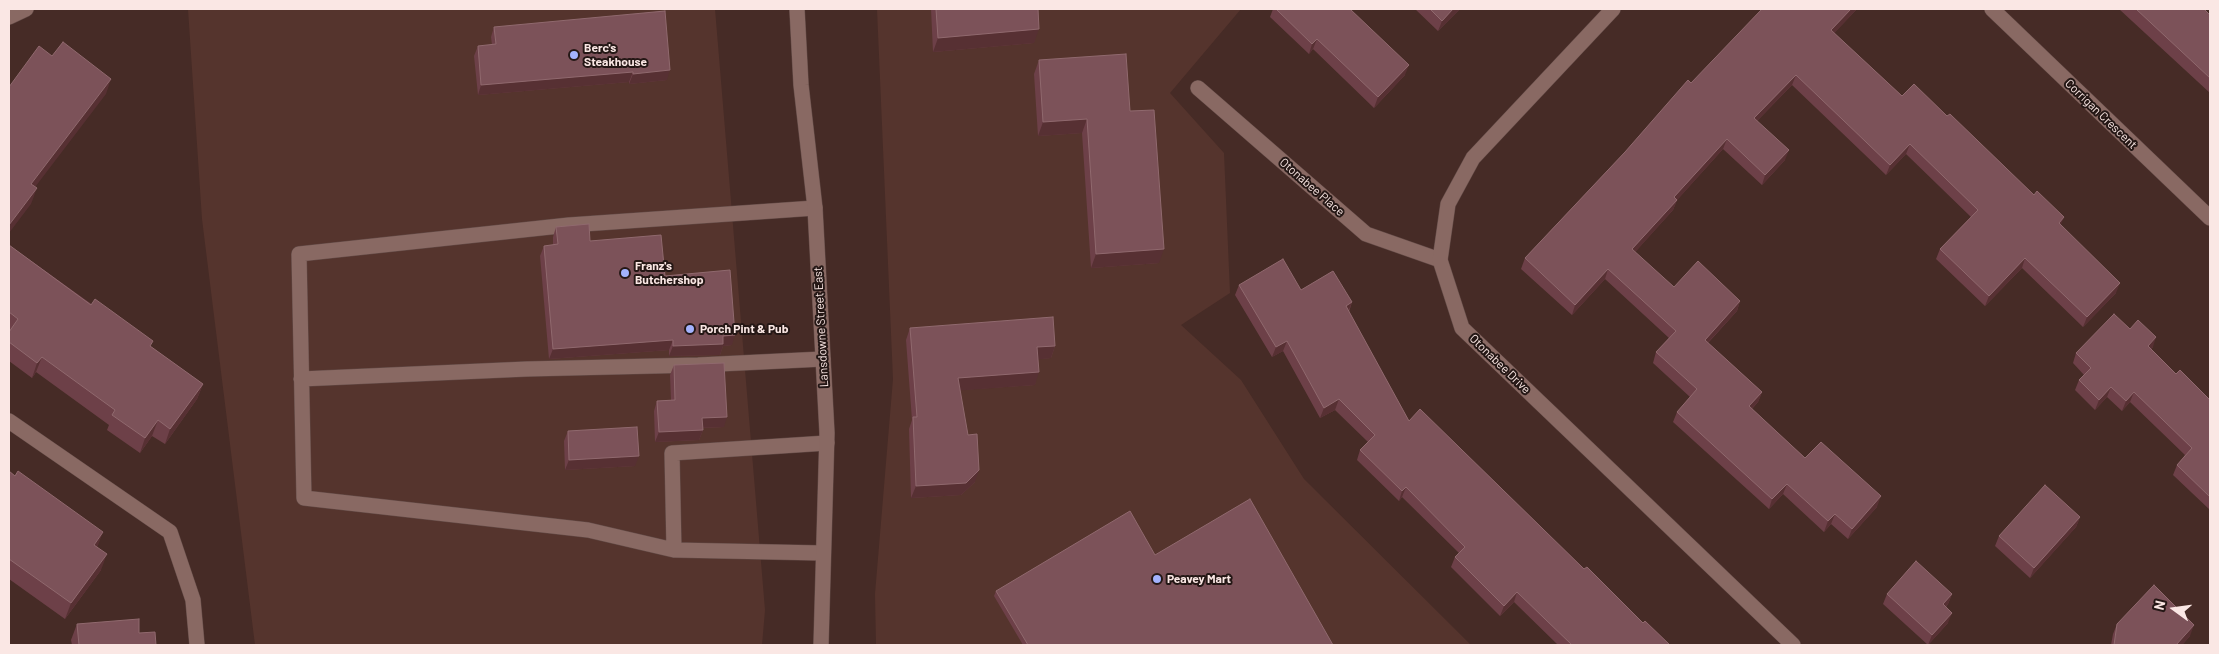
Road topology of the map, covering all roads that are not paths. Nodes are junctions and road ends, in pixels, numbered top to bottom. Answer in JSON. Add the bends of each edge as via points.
{"nodes":[{"id":1,"x":26,"y":9,"type":"edge"},
{"id":2,"x":797,"y":9,"type":"edge"},
{"id":3,"x":1613,"y":9,"type":"edge"},
{"id":4,"x":1992,"y":9,"type":"edge"},
{"id":5,"x":9,"y":17,"type":"edge"},
{"id":6,"x":1198,"y":88,"type":"dead end"},
{"id":7,"x":815,"y":208,"type":"junction"},
{"id":8,"x":2210,"y":218,"type":"edge"},
{"id":9,"x":1440,"y":260,"type":"junction"},
{"id":10,"x":823,"y":359,"type":"junction"},
{"id":11,"x":302,"y":379,"type":"junction"},
{"id":12,"x":9,"y":421,"type":"edge"},
{"id":13,"x":827,"y":443,"type":"junction"},
{"id":14,"x":674,"y":550,"type":"junction"},
{"id":15,"x":822,"y":553,"type":"junction"},
{"id":16,"x":197,"y":645,"type":"edge"},
{"id":17,"x":821,"y":645,"type":"edge"},
{"id":18,"x":1793,"y":645,"type":"edge"}],
"edges":[{"from":1,"to":5,"type":"street"},
{"from":2,"to":7,"type":"street","name":"Lansdowne Street East"},
{"from":3,"to":9,"type":"street","name":"Otonabee Drive","via":[[1473,158],[1448,204]]},
{"from":4,"to":8,"type":"street","name":"Corrigan Crescent"},
{"from":6,"to":9,"type":"street","name":"Otonabee Place","via":[[1366,234]]},
{"from":7,"to":10,"type":"street","name":"Lansdowne Street East"},
{"from":7,"to":11,"type":"street","via":[[569,226],[298,254]]},
{"from":9,"to":18,"type":"street","name":"Otonabee Drive","via":[[1462,328]]},
{"from":10,"to":11,"type":"street"},
{"from":10,"to":13,"type":"street","name":"Lansdowne Street East"},
{"from":11,"to":14,"type":"street","via":[[304,498],[588,530]]},
{"from":12,"to":16,"type":"street","via":[[170,532],[193,600]]},
{"from":13,"to":14,"type":"street","via":[[672,453]]},
{"from":13,"to":15,"type":"street","name":"Lansdowne Street East"},
{"from":14,"to":15,"type":"street"},
{"from":15,"to":17,"type":"street","name":"Lansdowne Street East"}]}
